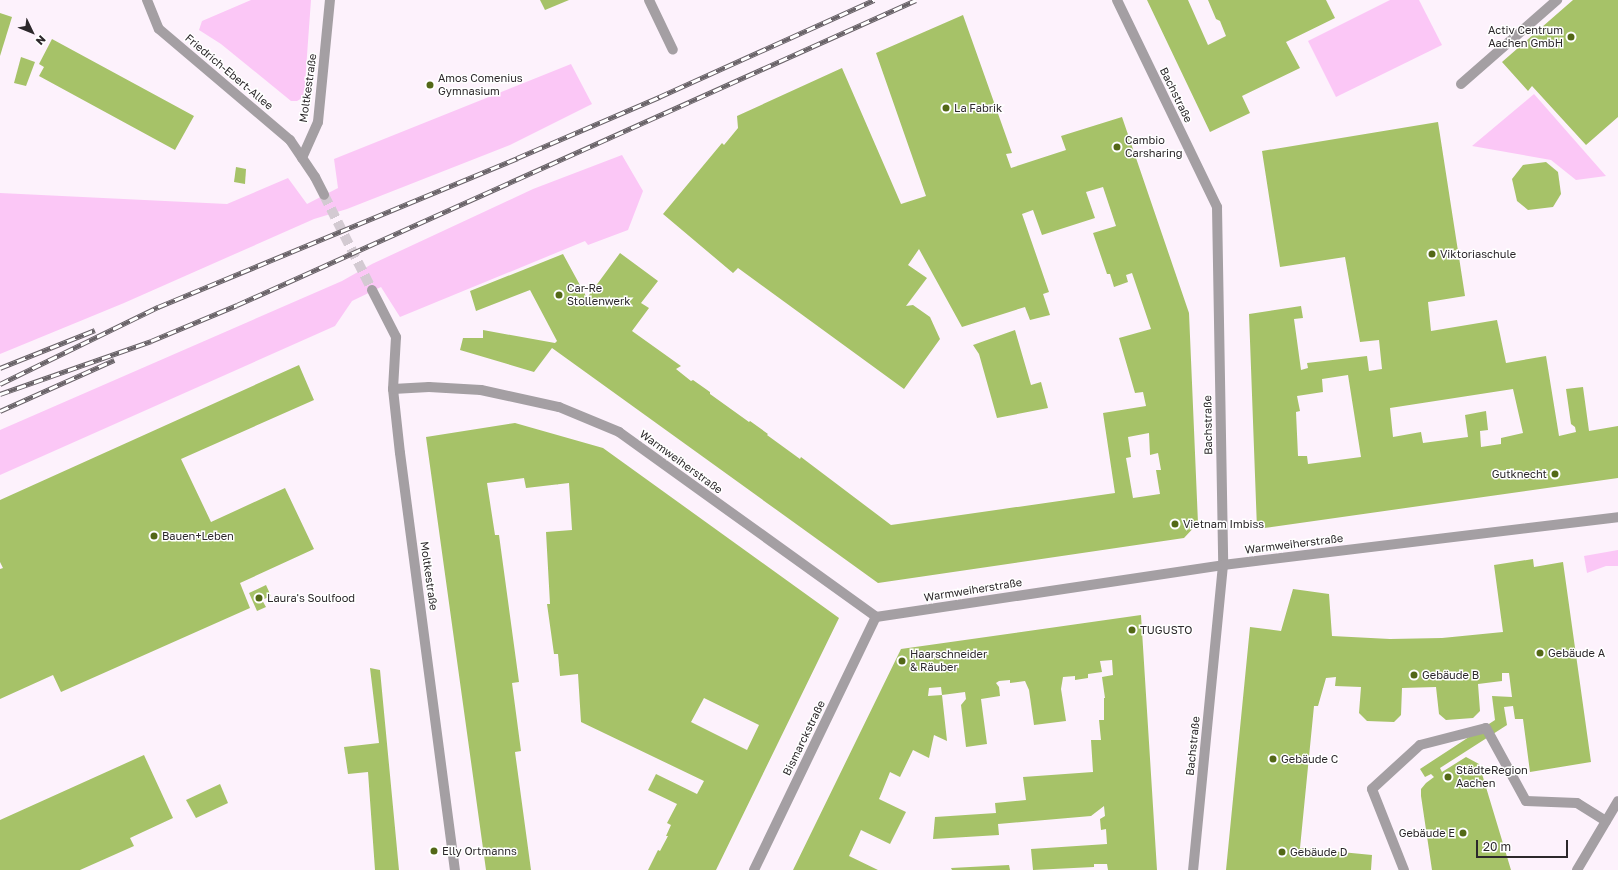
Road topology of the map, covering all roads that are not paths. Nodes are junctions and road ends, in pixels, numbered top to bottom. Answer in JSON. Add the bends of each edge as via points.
{"nodes":[{"id":1,"x":147,"y":0,"type":"edge"},
{"id":2,"x":330,"y":0,"type":"edge"},
{"id":3,"x":649,"y":0,"type":"edge"},
{"id":4,"x":1117,"y":0,"type":"edge"},
{"id":5,"x":1557,"y":0,"type":"edge"},
{"id":6,"x":673,"y":50,"type":"dead end"},
{"id":7,"x":1461,"y":84,"type":"dead end"},
{"id":8,"x":302,"y":158,"type":"junction"},
{"id":9,"x":324,"y":195,"type":"tunnel mouth"},
{"id":10,"x":372,"y":290,"type":"tunnel mouth"},
{"id":11,"x":393,"y":389,"type":"junction"},
{"id":12,"x":1618,"y":517,"type":"edge"},
{"id":13,"x":1223,"y":565,"type":"junction"},
{"id":14,"x":876,"y":617,"type":"junction"},
{"id":15,"x":1618,"y":801,"type":"edge"},
{"id":16,"x":1606,"y":821,"type":"junction"},
{"id":17,"x":455,"y":870,"type":"edge"},
{"id":18,"x":754,"y":870,"type":"edge"},
{"id":19,"x":1193,"y":870,"type":"edge"},
{"id":20,"x":1404,"y":870,"type":"edge"},
{"id":21,"x":1577,"y":870,"type":"edge"}],
"edges":[{"from":1,"to":8,"type":"street","name":"Friedrich-Ebert-Allee","via":[[160,29],[290,140]]},
{"from":2,"to":8,"type":"street","name":"Moltkestraße","via":[[318,122]]},
{"from":3,"to":6,"type":"street"},
{"from":4,"to":13,"type":"street","name":"Bachstraße","via":[[1217,207]]},
{"from":5,"to":7,"type":"street"},
{"from":8,"to":9,"type":"street"},
{"from":10,"to":11,"type":"street","name":"Moltkestraße","via":[[396,337]]},
{"from":11,"to":14,"type":"street","name":"Warmweiherstraße","via":[[429,387],[481,390],[559,407],[619,432]]},
{"from":11,"to":17,"type":"street","name":"Moltkestraße"},
{"from":12,"to":13,"type":"street","name":"Warmweiherstraße"},
{"from":13,"to":14,"type":"street","name":"Warmweiherstraße"},
{"from":13,"to":19,"type":"street","name":"Bachstraße"},
{"from":14,"to":18,"type":"street","name":"Bismarckstraße"},
{"from":15,"to":16,"type":"street"},
{"from":16,"to":20,"type":"street","via":[[1577,803],[1526,801],[1486,728],[1420,745],[1372,789]]},
{"from":16,"to":21,"type":"street"}]}
